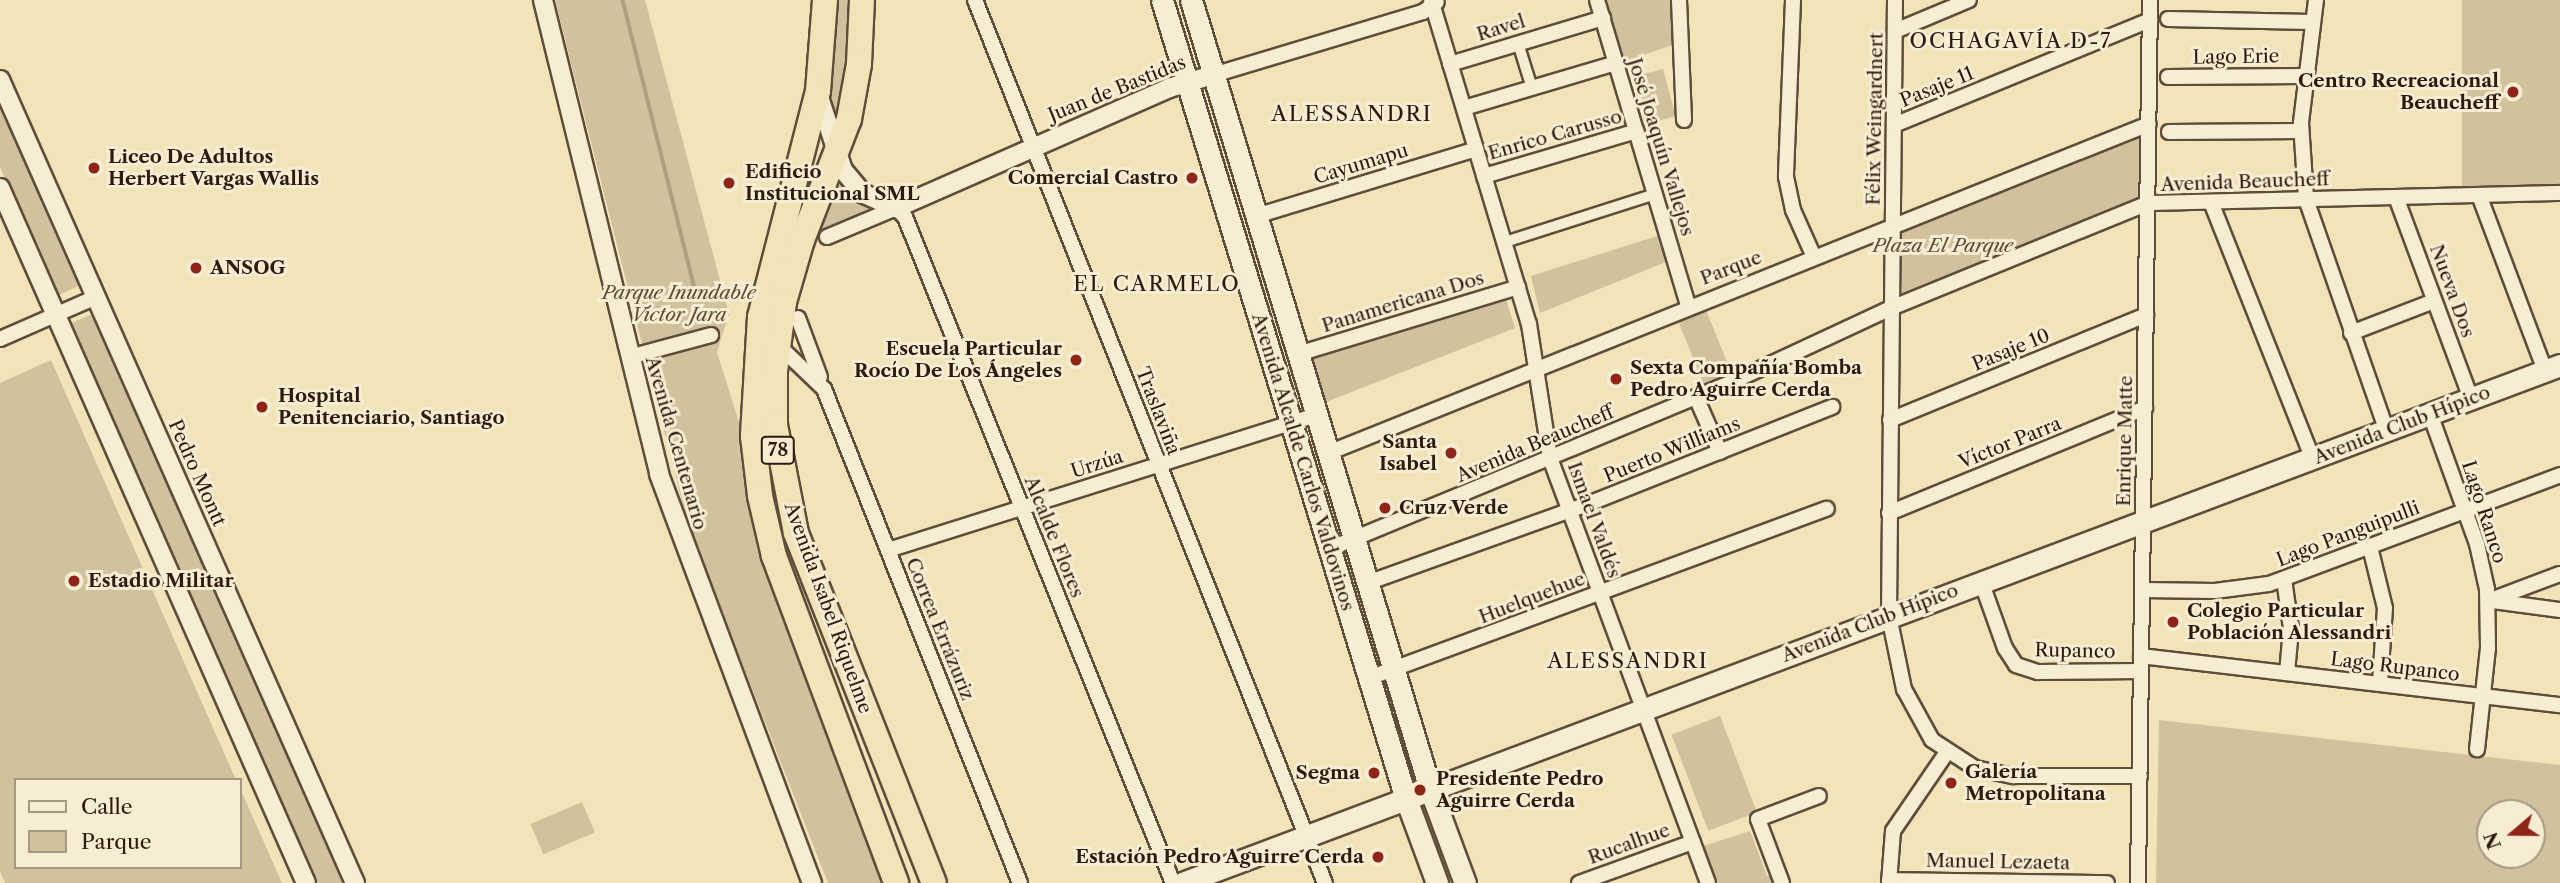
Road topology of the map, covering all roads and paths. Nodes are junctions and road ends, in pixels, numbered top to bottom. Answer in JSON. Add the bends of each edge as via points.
{"nodes":[{"id":1,"x":543,"y":0,"type":"edge"},
{"id":2,"x":825,"y":0,"type":"edge"},
{"id":3,"x":862,"y":0,"type":"edge"},
{"id":4,"x":975,"y":0,"type":"edge"},
{"id":5,"x":1162,"y":0,"type":"edge"},
{"id":6,"x":1191,"y":0,"type":"edge"},
{"id":7,"x":1597,"y":0,"type":"edge"},
{"id":8,"x":1679,"y":0,"type":"edge"},
{"id":9,"x":1793,"y":0,"type":"edge"},
{"id":10,"x":1895,"y":0,"type":"edge"},
{"id":11,"x":1969,"y":0,"type":"edge"},
{"id":12,"x":2150,"y":0,"type":"edge"},
{"id":13,"x":2316,"y":0,"type":"edge"},
{"id":14,"x":1434,"y":2,"type":"edge"},
{"id":15,"x":1603,"y":18,"type":"junction"},
{"id":16,"x":2168,"y":19,"type":"dead end"},
{"id":17,"x":2150,"y":20,"type":"junction"},
{"id":18,"x":2311,"y":22,"type":"junction"},
{"id":19,"x":1895,"y":31,"type":"junction"},
{"id":20,"x":1518,"y":43,"type":"junction"},
{"id":21,"x":1616,"y":63,"type":"junction"},
{"id":22,"x":1450,"y":64,"type":"junction"},
{"id":23,"x":1213,"y":75,"type":"junction"},
{"id":24,"x":2303,"y":76,"type":"junction"},
{"id":25,"x":2168,"y":77,"type":"dead end"},
{"id":26,"x":0,"y":80,"type":"edge"},
{"id":27,"x":1187,"y":82,"type":"junction"},
{"id":28,"x":1532,"y":88,"type":"junction"},
{"id":29,"x":818,"y":91,"type":"junction"},
{"id":30,"x":4,"y":99,"type":"edge"},
{"id":31,"x":1464,"y":108,"type":"junction"},
{"id":32,"x":1684,"y":120,"type":"dead end"},
{"id":33,"x":2149,"y":124,"type":"junction"},
{"id":34,"x":1894,"y":125,"type":"junction"},
{"id":35,"x":1637,"y":131,"type":"junction"},
{"id":36,"x":2301,"y":131,"type":"junction"},
{"id":37,"x":2169,"y":132,"type":"dead end"},
{"id":38,"x":1034,"y":146,"type":"junction"},
{"id":39,"x":1476,"y":149,"type":"junction"},
{"id":40,"x":836,"y":159,"type":"junction"},
{"id":41,"x":1485,"y":176,"type":"junction"},
{"id":42,"x":0,"y":188,"type":"edge"},
{"id":43,"x":1247,"y":189,"type":"junction"},
{"id":44,"x":2560,"y":193,"type":"edge"},
{"id":45,"x":1655,"y":194,"type":"junction"},
{"id":46,"x":2479,"y":195,"type":"junction"},
{"id":47,"x":1223,"y":197,"type":"junction"},
{"id":48,"x":2396,"y":197,"type":"junction"},
{"id":49,"x":2306,"y":199,"type":"junction"},
{"id":50,"x":2211,"y":202,"type":"junction"},
{"id":51,"x":2148,"y":204,"type":"junction"},
{"id":52,"x":896,"y":208,"type":"junction"},
{"id":53,"x":1256,"y":215,"type":"junction"},
{"id":54,"x":1893,"y":227,"type":"junction"},
{"id":55,"x":827,"y":237,"type":"dead end"},
{"id":56,"x":1505,"y":242,"type":"junction"},
{"id":57,"x":1814,"y":257,"type":"junction"},
{"id":58,"x":1518,"y":287,"type":"junction"},
{"id":59,"x":96,"y":297,"type":"junction"},
{"id":60,"x":1281,"y":298,"type":"junction"},
{"id":61,"x":2434,"y":301,"type":"junction"},
{"id":62,"x":1255,"y":304,"type":"junction"},
{"id":63,"x":1689,"y":305,"type":"junction"},
{"id":64,"x":1891,"y":308,"type":"junction"},
{"id":65,"x":56,"y":315,"type":"junction"},
{"id":66,"x":2146,"y":315,"type":"junction"},
{"id":67,"x":798,"y":318,"type":"dead end"},
{"id":68,"x":2351,"y":332,"type":"junction"},
{"id":69,"x":711,"y":335,"type":"dead end"},
{"id":70,"x":0,"y":339,"type":"edge"},
{"id":71,"x":778,"y":345,"type":"junction"},
{"id":72,"x":1298,"y":354,"type":"junction"},
{"id":73,"x":629,"y":357,"type":"junction"},
{"id":74,"x":1539,"y":366,"type":"junction"},
{"id":75,"x":2553,"y":368,"type":"edge"},
{"id":76,"x":824,"y":388,"type":"junction"},
{"id":77,"x":1696,"y":397,"type":"junction"},
{"id":78,"x":2471,"y":399,"type":"junction"},
{"id":79,"x":1832,"y":407,"type":"dead end"},
{"id":80,"x":2145,"y":408,"type":"junction"},
{"id":81,"x":2430,"y":414,"type":"junction"},
{"id":82,"x":1317,"y":415,"type":"junction"},
{"id":83,"x":1890,"y":420,"type":"junction"},
{"id":84,"x":1291,"y":422,"type":"junction"},
{"id":85,"x":2387,"y":431,"type":"junction"},
{"id":86,"x":1720,"y":452,"type":"junction"},
{"id":87,"x":1328,"y":453,"type":"junction"},
{"id":88,"x":1550,"y":458,"type":"junction"},
{"id":89,"x":2313,"y":459,"type":"junction"},
{"id":90,"x":1158,"y":464,"type":"junction"},
{"id":91,"x":2560,"y":475,"type":"edge"},
{"id":92,"x":1022,"y":508,"type":"junction"},
{"id":93,"x":1569,"y":508,"type":"junction"},
{"id":94,"x":1827,"y":509,"type":"dead end"},
{"id":95,"x":2465,"y":510,"type":"junction"},
{"id":96,"x":1889,"y":513,"type":"junction"},
{"id":97,"x":2143,"y":520,"type":"junction"},
{"id":98,"x":1354,"y":539,"type":"junction"},
{"id":99,"x":2370,"y":547,"type":"junction"},
{"id":100,"x":1329,"y":549,"type":"junction"},
{"id":101,"x":888,"y":551,"type":"junction"},
{"id":102,"x":2560,"y":574,"type":"edge"},
{"id":103,"x":2284,"y":579,"type":"junction"},
{"id":104,"x":1981,"y":581,"type":"junction"},
{"id":105,"x":1367,"y":583,"type":"junction"},
{"id":106,"x":2142,"y":590,"type":"junction"},
{"id":107,"x":1600,"y":593,"type":"junction"},
{"id":108,"x":2488,"y":601,"type":"junction"},
{"id":109,"x":2560,"y":610,"type":"edge"},
{"id":110,"x":1889,"y":616,"type":"junction"},
{"id":111,"x":2141,"y":656,"type":"junction"},
{"id":112,"x":1394,"y":671,"type":"junction"},
{"id":113,"x":2141,"y":671,"type":"junction"},
{"id":114,"x":2287,"y":674,"type":"junction"},
{"id":115,"x":1369,"y":678,"type":"junction"},
{"id":116,"x":2380,"y":684,"type":"junction"},
{"id":117,"x":2484,"y":697,"type":"junction"},
{"id":118,"x":2560,"y":705,"type":"edge"},
{"id":119,"x":1643,"y":709,"type":"junction"},
{"id":120,"x":2477,"y":749,"type":"dead end"},
{"id":121,"x":1947,"y":752,"type":"junction"},
{"id":122,"x":2140,"y":776,"type":"junction"},
{"id":123,"x":1430,"y":789,"type":"junction"},
{"id":124,"x":1819,"y":796,"type":"dead end"},
{"id":125,"x":1406,"y":799,"type":"junction"},
{"id":126,"x":1306,"y":836,"type":"junction"},
{"id":127,"x":1693,"y":842,"type":"junction"},
{"id":128,"x":1463,"y":881,"type":"edge"},
{"id":129,"x":1889,"y":882,"type":"edge"},
{"id":130,"x":306,"y":883,"type":"edge"},
{"id":131,"x":355,"y":883,"type":"edge"},
{"id":132,"x":812,"y":883,"type":"edge"},
{"id":133,"x":896,"y":883,"type":"edge"},
{"id":134,"x":934,"y":883,"type":"edge"},
{"id":135,"x":1020,"y":883,"type":"edge"},
{"id":136,"x":1173,"y":883,"type":"edge"},
{"id":137,"x":1182,"y":883,"type":"edge"},
{"id":138,"x":1325,"y":883,"type":"edge"},
{"id":139,"x":1437,"y":883,"type":"edge"},
{"id":140,"x":1579,"y":883,"type":"edge"},
{"id":141,"x":1708,"y":883,"type":"edge"},
{"id":142,"x":1782,"y":883,"type":"edge"},
{"id":143,"x":2107,"y":883,"type":"edge"},
{"id":144,"x":2138,"y":883,"type":"edge"}],
"edges":[{"from":1,"to":73,"type":"street","name":"Avenida Centenario"},
{"from":2,"to":29,"type":"highway","name":"Avenida Isabel Riquelme","number":"78"},
{"from":3,"to":40,"type":"highway","name":"Avenida Isabel Riquelme","number":"78","via":[[855,92]]},
{"from":4,"to":38,"type":"street","name":"Traslaviña"},
{"from":5,"to":27,"type":"main road","name":"Avenida Alcalde Carlos Valdovinos"},
{"from":6,"to":23,"type":"main road","name":"Avenida Alcalde Carlos Valdovinos"},
{"from":7,"to":15,"type":"street","name":"José Joaquín Vallejos"},
{"from":8,"to":32,"type":"street"},
{"from":9,"to":57,"type":"street","via":[[1786,87],[1786,177],[1793,210]]},
{"from":10,"to":19,"type":"street","name":"Félix Weingardnert"},
{"from":11,"to":19,"type":"street"},
{"from":12,"to":17,"type":"street","name":"Enrique Matte"},
{"from":13,"to":18,"type":"street"},
{"from":14,"to":22,"type":"street","name":"Ismael Valdés"},
{"from":14,"to":23,"type":"street","name":"Juan de Bastidas","via":[[1423,12]]},
{"from":15,"to":20,"type":"street","name":"Ravel"},
{"from":15,"to":21,"type":"street","name":"José Joaquín Vallejos"},
{"from":16,"to":18,"type":"street"},
{"from":17,"to":33,"type":"street","name":"Enrique Matte"},
{"from":17,"to":34,"type":"street","name":"Pasaje 11"},
{"from":18,"to":24,"type":"street"},
{"from":19,"to":34,"type":"street","name":"Félix Weingardnert"},
{"from":20,"to":22,"type":"street","name":"Ravel"},
{"from":20,"to":28,"type":"street"},
{"from":21,"to":28,"type":"street"},
{"from":21,"to":35,"type":"street","name":"José Joaquín Vallejos"},
{"from":22,"to":31,"type":"street","name":"Ismael Valdés"},
{"from":23,"to":27,"type":"street","name":"Juan de Bastidas"},
{"from":23,"to":43,"type":"main road","name":"Avenida Alcalde Carlos Valdovinos"},
{"from":24,"to":25,"type":"street","name":"Lago Erie"},
{"from":24,"to":36,"type":"street"},
{"from":26,"to":30,"type":"street","name":"Pedro Montt"},
{"from":27,"to":38,"type":"street","name":"Juan de Bastidas"},
{"from":27,"to":47,"type":"main road","name":"Avenida Alcalde Carlos Valdovinos"},
{"from":28,"to":31,"type":"street"},
{"from":29,"to":40,"type":"street"},
{"from":29,"to":133,"type":"highway","name":"Avenida Isabel Riquelme","number":"78","via":[[760,317],[752,405],[756,466],[766,526],[783,585]]},
{"from":30,"to":59,"type":"street","name":"Pedro Montt"},
{"from":31,"to":39,"type":"street","name":"Ismael Valdés"},
{"from":33,"to":51,"type":"street","name":"Enrique Matte"},
{"from":33,"to":54,"type":"street","name":"Parque"},
{"from":34,"to":54,"type":"street","name":"Félix Weingardnert"},
{"from":35,"to":41,"type":"street","name":"Enrico Carusso"},
{"from":35,"to":45,"type":"street","name":"José Joaquín Vallejos"},
{"from":36,"to":37,"type":"street"},
{"from":36,"to":49,"type":"street"},
{"from":38,"to":52,"type":"street","name":"Juan de Bastidas"},
{"from":38,"to":90,"type":"street","name":"Traslaviña"},
{"from":39,"to":41,"type":"street","name":"Ismael Valdés"},
{"from":39,"to":53,"type":"street","name":"Cayumapu"},
{"from":40,"to":52,"type":"street","via":[[862,193]]},
{"from":40,"to":71,"type":"highway","name":"Avenida Isabel Riquelme","number":"78","via":[[794,263]]},
{"from":41,"to":56,"type":"street","name":"Ismael Valdés"},
{"from":42,"to":65,"type":"street"},
{"from":43,"to":47,"type":"main road"},
{"from":43,"to":53,"type":"main road","name":"Avenida Alcalde Carlos Valdovinos"},
{"from":44,"to":46,"type":"street","name":"Avenida Beaucheff"},
{"from":45,"to":56,"type":"street"},
{"from":45,"to":63,"type":"street","name":"José Joaquín Vallejos"},
{"from":46,"to":48,"type":"street","name":"Avenida Beaucheff"},
{"from":46,"to":75,"type":"street"},
{"from":47,"to":62,"type":"main road","name":"Avenida Alcalde Carlos Valdovinos"},
{"from":48,"to":49,"type":"street","name":"Avenida Beaucheff"},
{"from":48,"to":61,"type":"street","name":"Nueva Dos"},
{"from":49,"to":50,"type":"street","name":"Avenida Beaucheff"},
{"from":49,"to":68,"type":"street"},
{"from":50,"to":51,"type":"street","name":"Avenida Beaucheff"},
{"from":50,"to":89,"type":"street"},
{"from":51,"to":64,"type":"street","name":"Avenida Beaucheff"},
{"from":51,"to":66,"type":"street","name":"Enrique Matte"},
{"from":52,"to":55,"type":"street","name":"Juan de Bastidas"},
{"from":52,"to":92,"type":"street","name":"Alcalde Flores","via":[[907,222]]},
{"from":53,"to":60,"type":"main road","name":"Avenida Alcalde Carlos Valdovinos"},
{"from":54,"to":57,"type":"street","name":"Parque"},
{"from":54,"to":64,"type":"street","name":"Félix Weingardnert"},
{"from":56,"to":58,"type":"street","name":"Ismael Valdés"},
{"from":57,"to":63,"type":"street","name":"Parque"},
{"from":58,"to":72,"type":"street","name":"Panamericana Dos"},
{"from":58,"to":74,"type":"street","name":"Ismael Valdés"},
{"from":59,"to":65,"type":"street"},
{"from":59,"to":131,"type":"street","name":"Pedro Montt"},
{"from":60,"to":62,"type":"main road"},
{"from":60,"to":72,"type":"main road","name":"Avenida Alcalde Carlos Valdovinos"},
{"from":61,"to":68,"type":"street"},
{"from":61,"to":78,"type":"street","name":"Nueva Dos"},
{"from":62,"to":84,"type":"main road","name":"Avenida Alcalde Carlos Valdovinos"},
{"from":63,"to":74,"type":"street","name":"Parque"},
{"from":64,"to":77,"type":"street","name":"Avenida Beaucheff"},
{"from":64,"to":83,"type":"street","name":"Félix Weingardnert"},
{"from":65,"to":70,"type":"street"},
{"from":65,"to":130,"type":"street"},
{"from":66,"to":80,"type":"street","name":"Enrique Matte"},
{"from":66,"to":83,"type":"street","name":"Pasaje 10"},
{"from":67,"to":76,"type":"street","name":"Correa Errázuriz"},
{"from":68,"to":85,"type":"street"},
{"from":69,"to":73,"type":"street"},
{"from":71,"to":76,"type":"street","name":"Correa Errázuriz"},
{"from":71,"to":134,"type":"highway","name":"Avenida Isabel Riquelme","number":"78","via":[[775,425],[789,510]]},
{"from":72,"to":82,"type":"main road","name":"Avenida Alcalde Carlos Valdovinos"},
{"from":73,"to":132,"type":"street","name":"Avenida Centenario","via":[[676,525]]},
{"from":74,"to":87,"type":"street","name":"Parque"},
{"from":74,"to":88,"type":"street","name":"Ismael Valdés"},
{"from":75,"to":78,"type":"main road","name":"Avenida Club Hípico"},
{"from":76,"to":101,"type":"street","name":"Correa Errázuriz"},
{"from":77,"to":86,"type":"street"},
{"from":77,"to":88,"type":"street","name":"Avenida Beaucheff"},
{"from":78,"to":81,"type":"main road","name":"Avenida Club Hípico"},
{"from":79,"to":86,"type":"street","name":"Puerto Williams"},
{"from":80,"to":96,"type":"street","name":"Víctor Parra"},
{"from":80,"to":97,"type":"street","name":"Enrique Matte"},
{"from":81,"to":85,"type":"main road","name":"Avenida Club Hípico"},
{"from":81,"to":95,"type":"street","name":"Lago Ranco"},
{"from":82,"to":84,"type":"street","name":"Urzúa"},
{"from":82,"to":87,"type":"main road","name":"Avenida Alcalde Carlos Valdovinos"},
{"from":83,"to":96,"type":"street","name":"Félix Weingardnert"},
{"from":84,"to":90,"type":"street","name":"Urzúa"},
{"from":84,"to":100,"type":"main road","name":"Avenida Alcalde Carlos Valdovinos"},
{"from":85,"to":89,"type":"main road","name":"Avenida Club Hípico"},
{"from":86,"to":93,"type":"street","name":"Puerto Williams"},
{"from":87,"to":98,"type":"main road","name":"Avenida Alcalde Carlos Valdovinos"},
{"from":88,"to":93,"type":"street","name":"Ismael Valdés"},
{"from":88,"to":98,"type":"street","name":"Avenida Beaucheff"},
{"from":89,"to":97,"type":"main road","name":"Avenida Club Hípico"},
{"from":90,"to":92,"type":"street","name":"Urzúa"},
{"from":90,"to":126,"type":"street","name":"Traslaviña"},
{"from":91,"to":95,"type":"street","name":"Lago Panguipulli"},
{"from":92,"to":101,"type":"street","name":"Urzúa"},
{"from":92,"to":136,"type":"street","name":"Alcalde Flores"},
{"from":93,"to":105,"type":"street","name":"Puerto Williams"},
{"from":93,"to":107,"type":"street","name":"Ismael Valdés"},
{"from":94,"to":107,"type":"street","name":"Huelquehue"},
{"from":95,"to":99,"type":"street","name":"Lago Panguipulli"},
{"from":95,"to":108,"type":"street","name":"Lago Ranco","via":[[2483,564]]},
{"from":96,"to":110,"type":"street","name":"Félix Weingardnert"},
{"from":97,"to":104,"type":"main road","name":"Avenida Club Hípico"},
{"from":97,"to":106,"type":"street","name":"Enrique Matte"},
{"from":98,"to":100,"type":"street","name":"Avenida Beaucheff"},
{"from":98,"to":105,"type":"main road","name":"Avenida Alcalde Carlos Valdovinos"},
{"from":99,"to":103,"type":"street","name":"Lago Panguipulli"},
{"from":99,"to":116,"type":"street","via":[[2385,608]]},
{"from":100,"to":115,"type":"main road","name":"Avenida Alcalde Carlos Valdovinos"},
{"from":101,"to":135,"type":"street","name":"Correa Errázuriz"},
{"from":102,"to":108,"type":"street"},
{"from":103,"to":106,"type":"street","name":"Lago Panguipulli","via":[[2236,589]]},
{"from":103,"to":114,"type":"street","via":[[2291,629]]},
{"from":104,"to":110,"type":"main road","name":"Avenida Club Hípico"},
{"from":104,"to":113,"type":"street","name":"Rupanco","via":[[2005,648],[2016,665],[2038,672]]},
{"from":105,"to":112,"type":"main road","name":"Avenida Alcalde Carlos Valdovinos"},
{"from":106,"to":111,"type":"street","name":"Enrique Matte"},
{"from":107,"to":112,"type":"street","name":"Huelquehue"},
{"from":107,"to":119,"type":"street","name":"Ismael Valdés"},
{"from":108,"to":109,"type":"street"},
{"from":108,"to":117,"type":"street","name":"Lago Ranco"},
{"from":110,"to":119,"type":"main road","name":"Avenida Club Hípico"},
{"from":110,"to":121,"type":"street","name":"Félix Weingardnert","via":[[1907,698],[1925,731]]},
{"from":111,"to":113,"type":"street","name":"Enrique Matte"},
{"from":111,"to":114,"type":"street","name":"Lago Rupanco"},
{"from":112,"to":115,"type":"street","name":"Huelquehue"},
{"from":112,"to":123,"type":"main road","name":"Avenida Alcalde Carlos Valdovinos"},
{"from":113,"to":122,"type":"street","name":"Enrique Matte"},
{"from":114,"to":116,"type":"street","name":"Lago Rupanco"},
{"from":115,"to":125,"type":"main road","name":"Avenida Alcalde Carlos Valdovinos"},
{"from":116,"to":117,"type":"street","name":"Lago Rupanco"},
{"from":117,"to":118,"type":"street","name":"Lago Rupanco"},
{"from":117,"to":120,"type":"street","name":"Lago Ranco"},
{"from":119,"to":123,"type":"main road","name":"Avenida Club Hípico"},
{"from":119,"to":127,"type":"street","name":"Ismael Valdés"},
{"from":121,"to":122,"type":"street","name":"Félix Weingardnert","via":[[1975,768],[2004,775]]},
{"from":121,"to":129,"type":"street","via":[[1893,831]]},
{"from":122,"to":144,"type":"street","name":"Enrique Matte"},
{"from":123,"to":125,"type":"main road","name":"Avenida Club Hípico"},
{"from":123,"to":128,"type":"main road","name":"Avenida Alcalde Carlos Valdovinos"},
{"from":124,"to":142,"type":"street","via":[[1758,819]]},
{"from":125,"to":126,"type":"main road","name":"Avenida Club Hípico"},
{"from":125,"to":139,"type":"main road","name":"Avenida Alcalde Carlos Valdovinos"},
{"from":126,"to":137,"type":"main road","name":"Avenida Club Hípico"},
{"from":126,"to":138,"type":"street","name":"Traslaviña"},
{"from":127,"to":140,"type":"street","name":"Rucalhue"},
{"from":127,"to":141,"type":"street","name":"Ismael Valdés"},
{"from":129,"to":143,"type":"street","name":"Manuel Lezaeta"}]}
